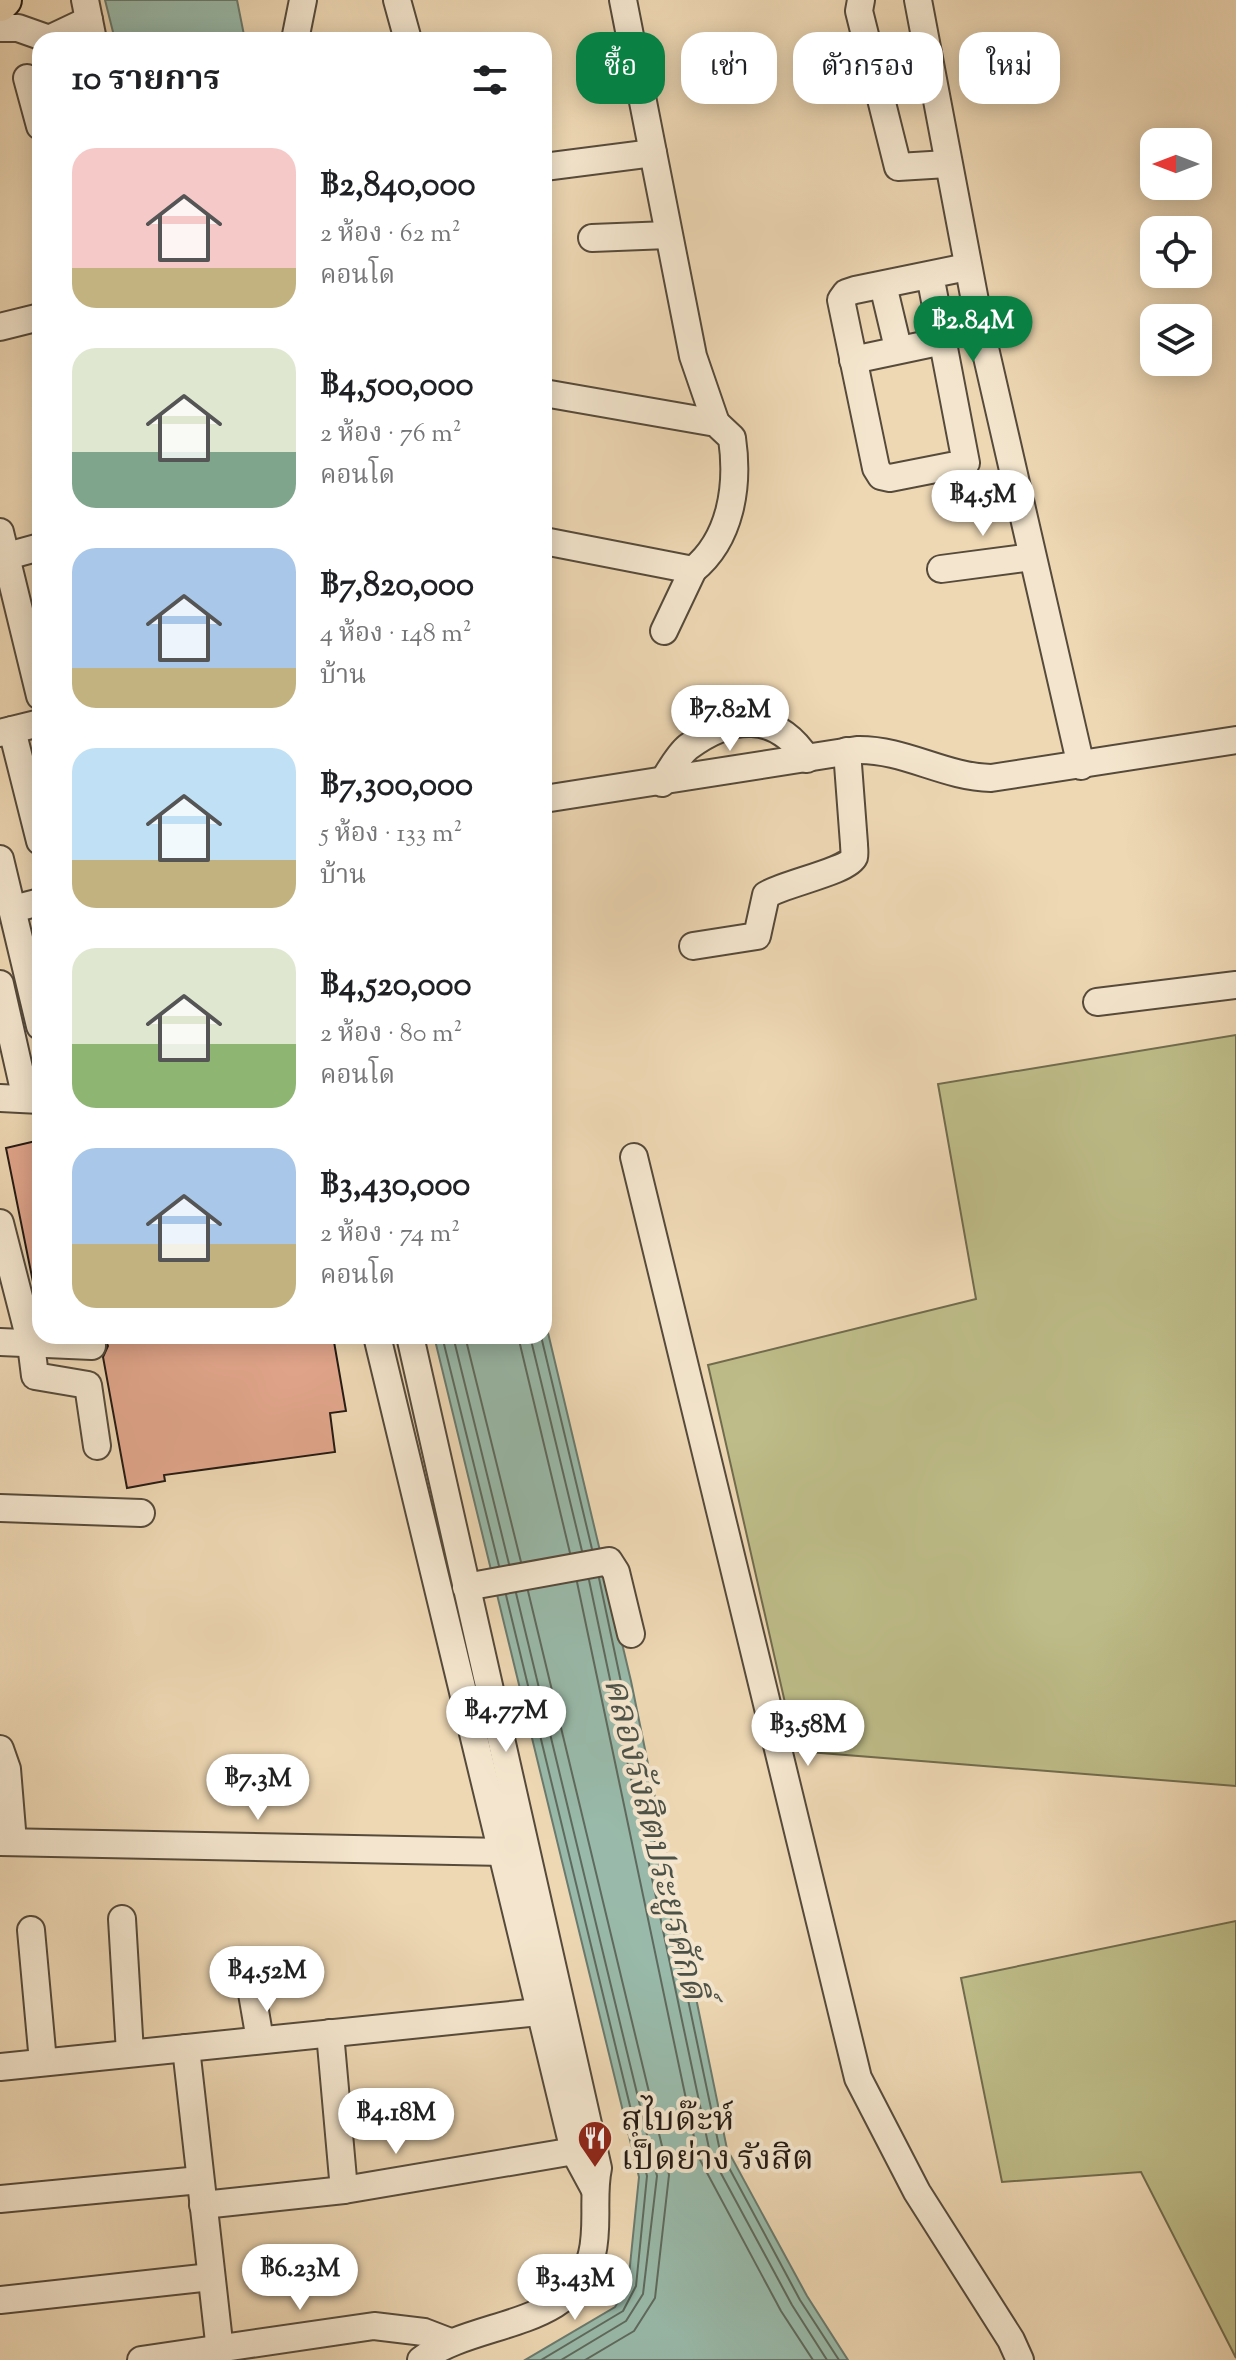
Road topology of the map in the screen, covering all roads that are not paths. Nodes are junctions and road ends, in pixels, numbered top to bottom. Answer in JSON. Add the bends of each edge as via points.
{"nodes":[{"id":1,"x":303,"y":0,"type":"edge"},
{"id":2,"x":397,"y":0,"type":"edge"},
{"id":3,"x":623,"y":0,"type":"edge"},
{"id":4,"x":861,"y":0,"type":"edge"},
{"id":5,"x":918,"y":0,"type":"edge"},
{"id":6,"x":89,"y":20,"type":"edge"},
{"id":7,"x":0,"y":28,"type":"edge"},
{"id":8,"x":66,"y":32,"type":"edge"},
{"id":9,"x":297,"y":32,"type":"edge"},
{"id":10,"x":406,"y":32,"type":"edge"},
{"id":11,"x":32,"y":33,"type":"edge"},
{"id":12,"x":27,"y":78,"type":"dead end"},
{"id":13,"x":32,"y":96,"type":"edge"},
{"id":14,"x":653,"y":153,"type":"junction"},
{"id":15,"x":947,"y":164,"type":"junction"},
{"id":16,"x":552,"y":166,"type":"edge"},
{"id":17,"x":668,"y":235,"type":"junction"},
{"id":18,"x":592,"y":238,"type":"dead end"},
{"id":19,"x":967,"y":267,"type":"junction"},
{"id":20,"x":930,"y":275,"type":"junction"},
{"id":21,"x":883,"y":285,"type":"junction"},
{"id":22,"x":32,"y":319,"type":"edge"},
{"id":23,"x":0,"y":327,"type":"edge"},
{"id":24,"x":943,"y":341,"type":"junction"},
{"id":25,"x":898,"y":348,"type":"junction"},
{"id":26,"x":853,"y":360,"type":"junction"},
{"id":27,"x":552,"y":394,"type":"edge"},
{"id":28,"x":716,"y":423,"type":"junction"},
{"id":29,"x":552,"y":543,"type":"edge"},
{"id":30,"x":32,"y":547,"type":"edge"},
{"id":31,"x":2,"y":549,"type":"edge"},
{"id":32,"x":1032,"y":557,"type":"junction"},
{"id":33,"x":941,"y":569,"type":"dead end"},
{"id":34,"x":693,"y":570,"type":"junction"},
{"id":35,"x":664,"y":631,"type":"dead end"},
{"id":36,"x":32,"y":665,"type":"edge"},
{"id":37,"x":32,"y":725,"type":"edge"},
{"id":38,"x":6,"y":732,"type":"edge"},
{"id":39,"x":1236,"y":740,"type":"edge"},
{"id":40,"x":847,"y":751,"type":"junction"},
{"id":41,"x":9,"y":758,"type":"edge"},
{"id":42,"x":807,"y":759,"type":"junction"},
{"id":43,"x":1081,"y":766,"type":"junction"},
{"id":44,"x":662,"y":783,"type":"junction"},
{"id":45,"x":552,"y":798,"type":"edge"},
{"id":46,"x":32,"y":820,"type":"edge"},
{"id":47,"x":0,"y":859,"type":"edge"},
{"id":48,"x":32,"y":904,"type":"edge"},
{"id":49,"x":13,"y":909,"type":"junction"},
{"id":50,"x":693,"y":946,"type":"dead end"},
{"id":51,"x":0,"y":984,"type":"edge"},
{"id":52,"x":1236,"y":985,"type":"edge"},
{"id":53,"x":32,"y":991,"type":"edge"},
{"id":54,"x":1097,"y":1002,"type":"dead end"},
{"id":55,"x":22,"y":1099,"type":"edge"},
{"id":56,"x":634,"y":1157,"type":"dead end"},
{"id":57,"x":0,"y":1223,"type":"edge"},
{"id":58,"x":0,"y":1342,"type":"edge"},
{"id":59,"x":31,"y":1344,"type":"junction"},
{"id":60,"x":379,"y":1344,"type":"edge"},
{"id":61,"x":412,"y":1344,"type":"edge"},
{"id":62,"x":92,"y":1346,"type":"dead end"},
{"id":63,"x":97,"y":1446,"type":"dead end"},
{"id":64,"x":0,"y":1508,"type":"edge"},
{"id":65,"x":141,"y":1513,"type":"dead end"},
{"id":66,"x":475,"y":1586,"type":"junction"},
{"id":67,"x":631,"y":1634,"type":"dead end"},
{"id":68,"x":0,"y":1749,"type":"edge"},
{"id":69,"x":6,"y":1842,"type":"edge"},
{"id":70,"x":514,"y":1848,"type":"junction"},
{"id":71,"x":122,"y":1919,"type":"dead end"},
{"id":72,"x":31,"y":1930,"type":"dead end"},
{"id":73,"x":249,"y":1976,"type":"dead end"},
{"id":74,"x":539,"y":2012,"type":"junction"},
{"id":75,"x":330,"y":2033,"type":"junction"},
{"id":76,"x":260,"y":2040,"type":"junction"},
{"id":77,"x":186,"y":2048,"type":"junction"},
{"id":78,"x":130,"y":2053,"type":"junction"},
{"id":79,"x":43,"y":2062,"type":"junction"},
{"id":80,"x":0,"y":2067,"type":"edge"},
{"id":81,"x":585,"y":2149,"type":"junction"},
{"id":82,"x":344,"y":2190,"type":"junction"},
{"id":83,"x":202,"y":2192,"type":"junction"},
{"id":84,"x":0,"y":2199,"type":"edge"},
{"id":85,"x":211,"y":2277,"type":"junction"},
{"id":86,"x":0,"y":2300,"type":"edge"},
{"id":87,"x":450,"y":2342,"type":"junction"},
{"id":88,"x":229,"y":2353,"type":"edge"},
{"id":89,"x":141,"y":2360,"type":"edge"},
{"id":90,"x":421,"y":2360,"type":"edge"},
{"id":91,"x":1020,"y":2360,"type":"edge"}],
"edges":[{"from":1,"to":9,"type":"street"},
{"from":2,"to":10,"type":"street"},
{"from":3,"to":14,"type":"street"},
{"from":4,"to":15,"type":"street","via":[[859,11],[898,167]]},
{"from":5,"to":15,"type":"street"},
{"from":6,"to":8,"type":"street"},
{"from":7,"to":11,"type":"street"},
{"from":12,"to":13,"type":"street"},
{"from":14,"to":16,"type":"street"},
{"from":14,"to":17,"type":"street"},
{"from":15,"to":19,"type":"street"},
{"from":17,"to":18,"type":"street"},
{"from":17,"to":28,"type":"street","via":[[693,356]]},
{"from":19,"to":20,"type":"street"},
{"from":19,"to":32,"type":"street"},
{"from":20,"to":21,"type":"street"},
{"from":20,"to":24,"type":"street"},
{"from":21,"to":25,"type":"street"},
{"from":21,"to":26,"type":"street","via":[[846,293],[841,300]]},
{"from":22,"to":23,"type":"street"},
{"from":24,"to":25,"type":"street"},
{"from":24,"to":26,"type":"street","via":[[966,463],[881,476]]},
{"from":25,"to":26,"type":"street"},
{"from":27,"to":28,"type":"street"},
{"from":28,"to":34,"type":"street","via":[[732,438],[736,472],[723,535]]},
{"from":29,"to":34,"type":"street"},
{"from":30,"to":31,"type":"street"},
{"from":31,"to":36,"type":"street"},
{"from":32,"to":33,"type":"street"},
{"from":32,"to":43,"type":"street"},
{"from":34,"to":35,"type":"street"},
{"from":37,"to":38,"type":"street"},
{"from":38,"to":41,"type":"street"},
{"from":39,"to":43,"type":"street"},
{"from":40,"to":42,"type":"street"},
{"from":40,"to":43,"type":"street","via":[[896,752],[967,778]]},
{"from":40,"to":50,"type":"street","via":[[854,844],[848,865],[766,895],[757,936]]},
{"from":41,"to":46,"type":"street"},
{"from":42,"to":44,"type":"street"},
{"from":42,"to":44,"type":"street","via":[[796,741],[776,726],[731,724],[686,748]]},
{"from":44,"to":45,"type":"street"},
{"from":47,"to":49,"type":"street"},
{"from":48,"to":49,"type":"street"},
{"from":49,"to":53,"type":"street"},
{"from":51,"to":55,"type":"street"},
{"from":52,"to":54,"type":"street"},
{"from":56,"to":91,"type":"street","via":[[858,2078],[917,2192]]},
{"from":57,"to":59,"type":"street"},
{"from":58,"to":59,"type":"street"},
{"from":59,"to":62,"type":"street"},
{"from":59,"to":63,"type":"street","via":[[35,1376],[88,1385]]},
{"from":60,"to":70,"type":"street"},
{"from":61,"to":66,"type":"street"},
{"from":64,"to":65,"type":"street"},
{"from":66,"to":67,"type":"street","via":[[612,1563]]},
{"from":66,"to":70,"type":"street"},
{"from":68,"to":69,"type":"street","via":[[7,1769]]},
{"from":69,"to":70,"type":"street"},
{"from":70,"to":74,"type":"street"},
{"from":70,"to":81,"type":"street"},
{"from":71,"to":78,"type":"street"},
{"from":72,"to":79,"type":"street"},
{"from":73,"to":76,"type":"street"},
{"from":74,"to":75,"type":"street"},
{"from":74,"to":81,"type":"street"},
{"from":75,"to":76,"type":"street"},
{"from":75,"to":82,"type":"street"},
{"from":76,"to":77,"type":"street"},
{"from":77,"to":78,"type":"street"},
{"from":77,"to":83,"type":"street"},
{"from":78,"to":79,"type":"street"},
{"from":79,"to":80,"type":"street"},
{"from":81,"to":82,"type":"street"},
{"from":81,"to":87,"type":"street","via":[[598,2168],[593,2252],[585,2278],[575,2292],[528,2316]]},
{"from":82,"to":83,"type":"street"},
{"from":83,"to":84,"type":"street"},
{"from":83,"to":85,"type":"street"},
{"from":85,"to":86,"type":"street"},
{"from":85,"to":88,"type":"street"},
{"from":87,"to":88,"type":"street","via":[[424,2332],[374,2326]]},
{"from":87,"to":90,"type":"street"},
{"from":88,"to":89,"type":"street"}]}
